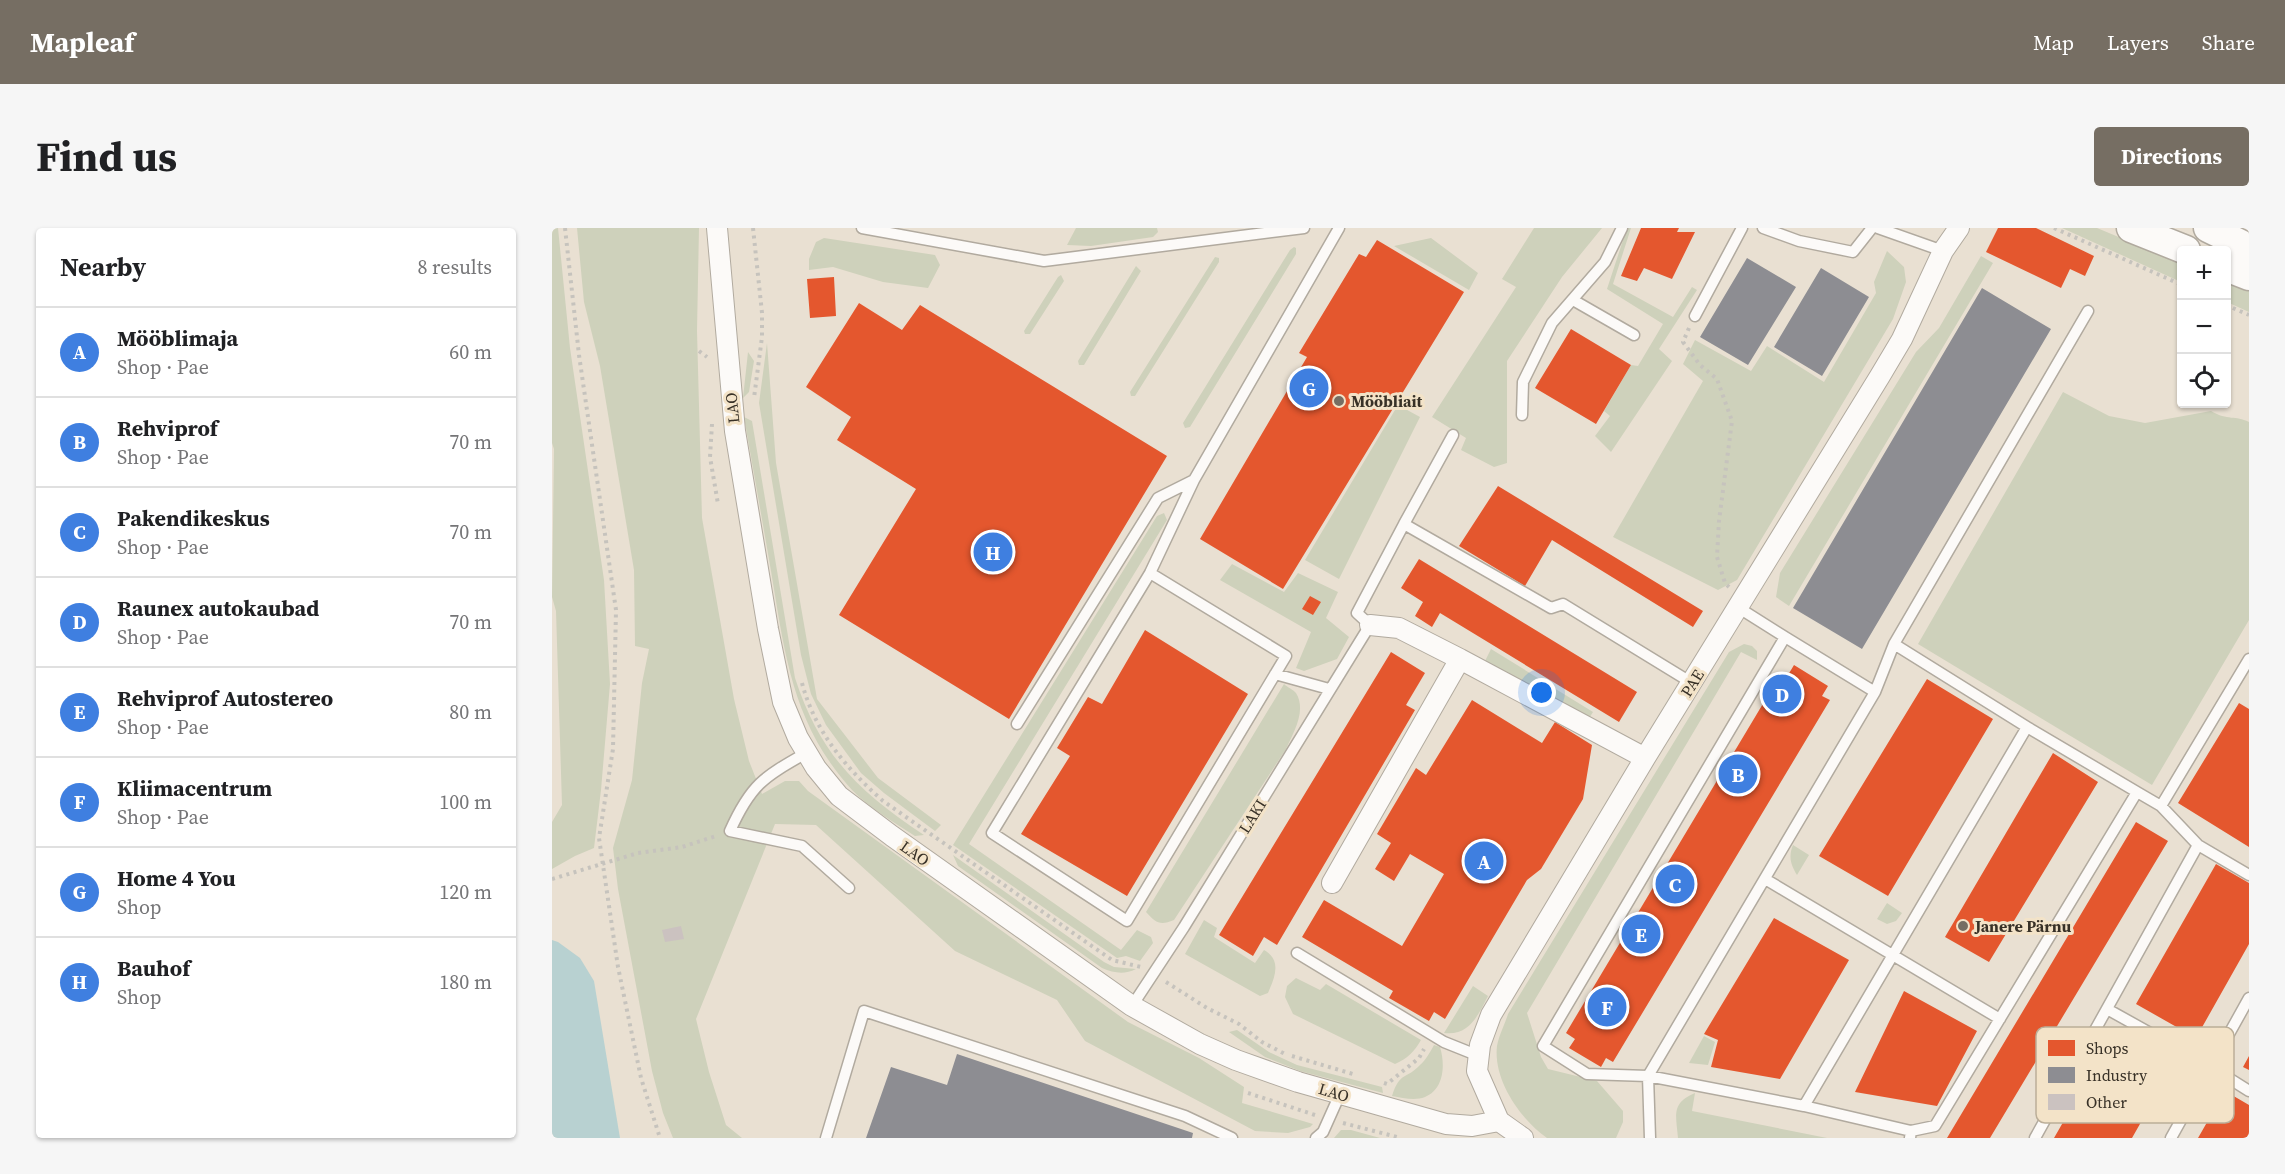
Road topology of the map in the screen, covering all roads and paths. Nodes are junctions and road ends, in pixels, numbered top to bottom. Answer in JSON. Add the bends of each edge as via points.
{"nodes":[{"id":1,"x":565,"y":228,"type":"edge"},
{"id":2,"x":717,"y":228,"type":"edge"},
{"id":3,"x":753,"y":228,"type":"edge"},
{"id":4,"x":862,"y":228,"type":"edge"},
{"id":5,"x":1304,"y":228,"type":"edge"},
{"id":6,"x":1339,"y":228,"type":"edge"},
{"id":7,"x":1622,"y":228,"type":"edge"},
{"id":8,"x":1742,"y":228,"type":"edge"},
{"id":9,"x":1763,"y":228,"type":"edge"},
{"id":10,"x":1872,"y":228,"type":"edge"},
{"id":11,"x":1878,"y":228,"type":"edge"},
{"id":12,"x":1945,"y":228,"type":"edge"},
{"id":13,"x":1959,"y":228,"type":"edge"},
{"id":14,"x":2054,"y":228,"type":"edge"},
{"id":15,"x":2131,"y":228,"type":"edge"},
{"id":16,"x":2208,"y":228,"type":"edge"},
{"id":17,"x":2177,"y":246,"type":"edge"},
{"id":18,"x":2249,"y":248,"type":"edge"},
{"id":19,"x":1943,"y":251,"type":"junction"},
{"id":20,"x":2231,"y":269,"type":"edge"},
{"id":21,"x":2249,"y":276,"type":"edge"},
{"id":22,"x":2177,"y":283,"type":"edge"},
{"id":23,"x":1573,"y":300,"type":"junction"},
{"id":24,"x":2231,"y":307,"type":"edge"},
{"id":25,"x":2088,"y":311,"type":"dead end"},
{"id":26,"x":2249,"y":315,"type":"edge"},
{"id":27,"x":1695,"y":316,"type":"joint"},
{"id":28,"x":1634,"y":335,"type":"dead end"},
{"id":29,"x":699,"y":351,"type":"dead end"},
{"id":30,"x":709,"y":359,"type":"dead end"},
{"id":31,"x":754,"y":403,"type":"dead end"},
{"id":32,"x":1522,"y":415,"type":"dead end"},
{"id":33,"x":712,"y":416,"type":"dead end"},
{"id":34,"x":1453,"y":435,"type":"dead end"},
{"id":35,"x":1194,"y":480,"type":"junction"},
{"id":36,"x":718,"y":504,"type":"dead end"},
{"id":37,"x":1404,"y":524,"type":"junction"},
{"id":38,"x":1150,"y":573,"type":"junction"},
{"id":39,"x":1741,"y":604,"type":"junction"},
{"id":40,"x":1370,"y":625,"type":"junction"},
{"id":41,"x":1785,"y":637,"type":"junction"},
{"id":42,"x":1894,"y":644,"type":"junction"},
{"id":43,"x":1460,"y":659,"type":"junction"},
{"id":44,"x":2249,"y":659,"type":"edge"},
{"id":45,"x":1275,"y":674,"type":"junction"},
{"id":46,"x":801,"y":680,"type":"dead end"},
{"id":47,"x":1692,"y":683,"type":"junction"},
{"id":48,"x":1329,"y":689,"type":"junction"},
{"id":49,"x":1875,"y":692,"type":"junction"},
{"id":50,"x":1017,"y":724,"type":"dead end"},
{"id":51,"x":2027,"y":727,"type":"junction"},
{"id":52,"x":806,"y":753,"type":"junction"},
{"id":53,"x":1645,"y":758,"type":"junction"},
{"id":54,"x":2137,"y":792,"type":"junction"},
{"id":55,"x":2162,"y":806,"type":"junction"},
{"id":56,"x":730,"y":831,"type":"junction"},
{"id":57,"x":2198,"y":845,"type":"junction"},
{"id":58,"x":603,"y":863,"type":"junction"},
{"id":59,"x":2249,"y":875,"type":"edge"},
{"id":60,"x":552,"y":879,"type":"edge"},
{"id":61,"x":1765,"y":879,"type":"junction"},
{"id":62,"x":1332,"y":883,"type":"dead end"},
{"id":63,"x":849,"y":888,"type":"dead end"},
{"id":64,"x":1297,"y":953,"type":"dead end"},
{"id":65,"x":1894,"y":956,"type":"junction"},
{"id":66,"x":1152,"y":973,"type":"junction"},
{"id":67,"x":2249,"y":998,"type":"edge"},
{"id":68,"x":1132,"y":1006,"type":"junction"},
{"id":69,"x":2107,"y":1009,"type":"junction"},
{"id":70,"x":2001,"y":1019,"type":"junction"},
{"id":71,"x":2097,"y":1027,"type":"edge"},
{"id":72,"x":2139,"y":1027,"type":"edge"},
{"id":73,"x":2233,"y":1027,"type":"edge"},
{"id":74,"x":1433,"y":1035,"type":"junction"},
{"id":75,"x":1479,"y":1056,"type":"junction"},
{"id":76,"x":1353,"y":1074,"type":"dead end"},
{"id":77,"x":1648,"y":1076,"type":"junction"},
{"id":78,"x":1376,"y":1081,"type":"dead end"},
{"id":79,"x":2234,"y":1082,"type":"edge"},
{"id":80,"x":2249,"y":1091,"type":"edge"},
{"id":81,"x":1340,"y":1094,"type":"junction"},
{"id":82,"x":1804,"y":1106,"type":"junction"},
{"id":83,"x":1499,"y":1122,"type":"junction"},
{"id":84,"x":2043,"y":1123,"type":"edge"},
{"id":85,"x":2179,"y":1123,"type":"edge"},
{"id":86,"x":1910,"y":1135,"type":"edge"},
{"id":87,"x":660,"y":1138,"type":"edge"},
{"id":88,"x":826,"y":1138,"type":"edge"},
{"id":89,"x":1232,"y":1138,"type":"edge"},
{"id":90,"x":1316,"y":1138,"type":"edge"},
{"id":91,"x":1523,"y":1138,"type":"edge"},
{"id":92,"x":1650,"y":1138,"type":"edge"},
{"id":93,"x":2035,"y":1138,"type":"edge"},
{"id":94,"x":2171,"y":1138,"type":"edge"}],
"edges":[{"from":1,"to":58,"type":"path","via":[[616,610],[613,748],[599,838]]},
{"from":2,"to":52,"type":"street","name":"LAO","via":[[735,431],[768,630],[783,702]]},
{"from":3,"to":31,"type":"path","via":[[762,313]]},
{"from":4,"to":5,"type":"lane","via":[[1044,261]]},
{"from":6,"to":35,"type":"lane"},
{"from":7,"to":23,"type":"lane","via":[[1605,262]]},
{"from":8,"to":27,"type":"lane"},
{"from":9,"to":10,"type":"lane","via":[[1798,241],[1853,252]]},
{"from":11,"to":19,"type":"lane"},
{"from":12,"to":19,"type":"street","name":"PAE"},
{"from":13,"to":19,"type":"street","name":"PAE"},
{"from":14,"to":22,"type":"path"},
{"from":15,"to":17,"type":"main road"},
{"from":16,"to":18,"type":"main road"},
{"from":19,"to":39,"type":"street","name":"PAE","via":[[1902,339]]},
{"from":20,"to":21,"type":"main road"},
{"from":23,"to":28,"type":"lane"},
{"from":23,"to":32,"type":"lane","via":[[1552,323],[1523,382]]},
{"from":24,"to":26,"type":"path"},
{"from":25,"to":42,"type":"lane"},
{"from":27,"to":39,"type":"path","via":[[1683,342],[1717,380],[1732,421],[1717,556],[1725,583]]},
{"from":29,"to":30,"type":"path"},
{"from":33,"to":36,"type":"path","via":[[710,457]]},
{"from":34,"to":37,"type":"lane"},
{"from":35,"to":38,"type":"lane"},
{"from":35,"to":50,"type":"lane","via":[[1158,498]]},
{"from":37,"to":40,"type":"lane","via":[[1357,613]]},
{"from":37,"to":47,"type":"lane","via":[[1551,608],[1563,604]]},
{"from":38,"to":45,"type":"lane","via":[[1286,656]]},
{"from":38,"to":45,"type":"lane","via":[[992,833],[1127,921]]},
{"from":39,"to":41,"type":"lane"},
{"from":39,"to":47,"type":"street","name":"PAE"},
{"from":40,"to":43,"type":"street","via":[[1399,628]]},
{"from":40,"to":48,"type":"lane","name":"LAKI"},
{"from":41,"to":49,"type":"lane"},
{"from":41,"to":77,"type":"lane","via":[[1543,1046],[1587,1074]]},
{"from":42,"to":49,"type":"lane"},
{"from":42,"to":51,"type":"lane"},
{"from":43,"to":53,"type":"street"},
{"from":43,"to":62,"type":"street"},
{"from":44,"to":55,"type":"lane"},
{"from":45,"to":48,"type":"lane"},
{"from":46,"to":66,"type":"path","via":[[807,702],[828,742],[856,777],[883,801],[1112,960],[1136,964]]},
{"from":47,"to":53,"type":"street","name":"PAE"},
{"from":48,"to":66,"type":"lane","name":"LAKI"},
{"from":49,"to":61,"type":"lane"},
{"from":51,"to":54,"type":"lane"},
{"from":51,"to":65,"type":"lane"},
{"from":52,"to":56,"type":"lane","via":[[767,776],[744,801]]},
{"from":52,"to":68,"type":"street","name":"LAO","via":[[839,796]]},
{"from":53,"to":75,"type":"street","name":"PAE","via":[[1491,1016]]},
{"from":54,"to":55,"type":"lane"},
{"from":54,"to":70,"type":"lane"},
{"from":55,"to":57,"type":"lane"},
{"from":56,"to":58,"type":"path","via":[[682,847]]},
{"from":56,"to":63,"type":"lane","via":[[802,846]]},
{"from":57,"to":59,"type":"lane"},
{"from":57,"to":69,"type":"lane"},
{"from":58,"to":60,"type":"path"},
{"from":58,"to":87,"type":"path","via":[[618,967],[641,1078]]},
{"from":61,"to":65,"type":"lane"},
{"from":61,"to":77,"type":"lane"},
{"from":64,"to":74,"type":"lane"},
{"from":65,"to":70,"type":"lane"},
{"from":65,"to":82,"type":"lane"},
{"from":66,"to":68,"type":"lane","name":"LAKI"},
{"from":66,"to":76,"type":"path","via":[[1239,1024],[1262,1042],[1286,1054]]},
{"from":67,"to":73,"type":"lane"},
{"from":68,"to":81,"type":"street","name":"LAO","via":[[1236,1060]]},
{"from":69,"to":71,"type":"lane"},
{"from":69,"to":72,"type":"lane"},
{"from":70,"to":86,"type":"lane","via":[[1935,1126]]},
{"from":74,"to":75,"type":"lane"},
{"from":74,"to":78,"type":"path","via":[[1419,1058],[1387,1084]]},
{"from":75,"to":83,"type":"street","name":"PAE","via":[[1478,1071]]},
{"from":77,"to":82,"type":"lane"},
{"from":77,"to":92,"type":"lane"},
{"from":79,"to":80,"type":"lane"},
{"from":81,"to":83,"type":"street","name":"LAO","via":[[1446,1124]]},
{"from":81,"to":90,"type":"lane","via":[[1323,1132]]},
{"from":82,"to":86,"type":"lane"},
{"from":83,"to":91,"type":"street"},
{"from":84,"to":93,"type":"lane"},
{"from":85,"to":94,"type":"lane"},
{"from":88,"to":89,"type":"lane","via":[[864,1011],[1185,1116]]}]}
